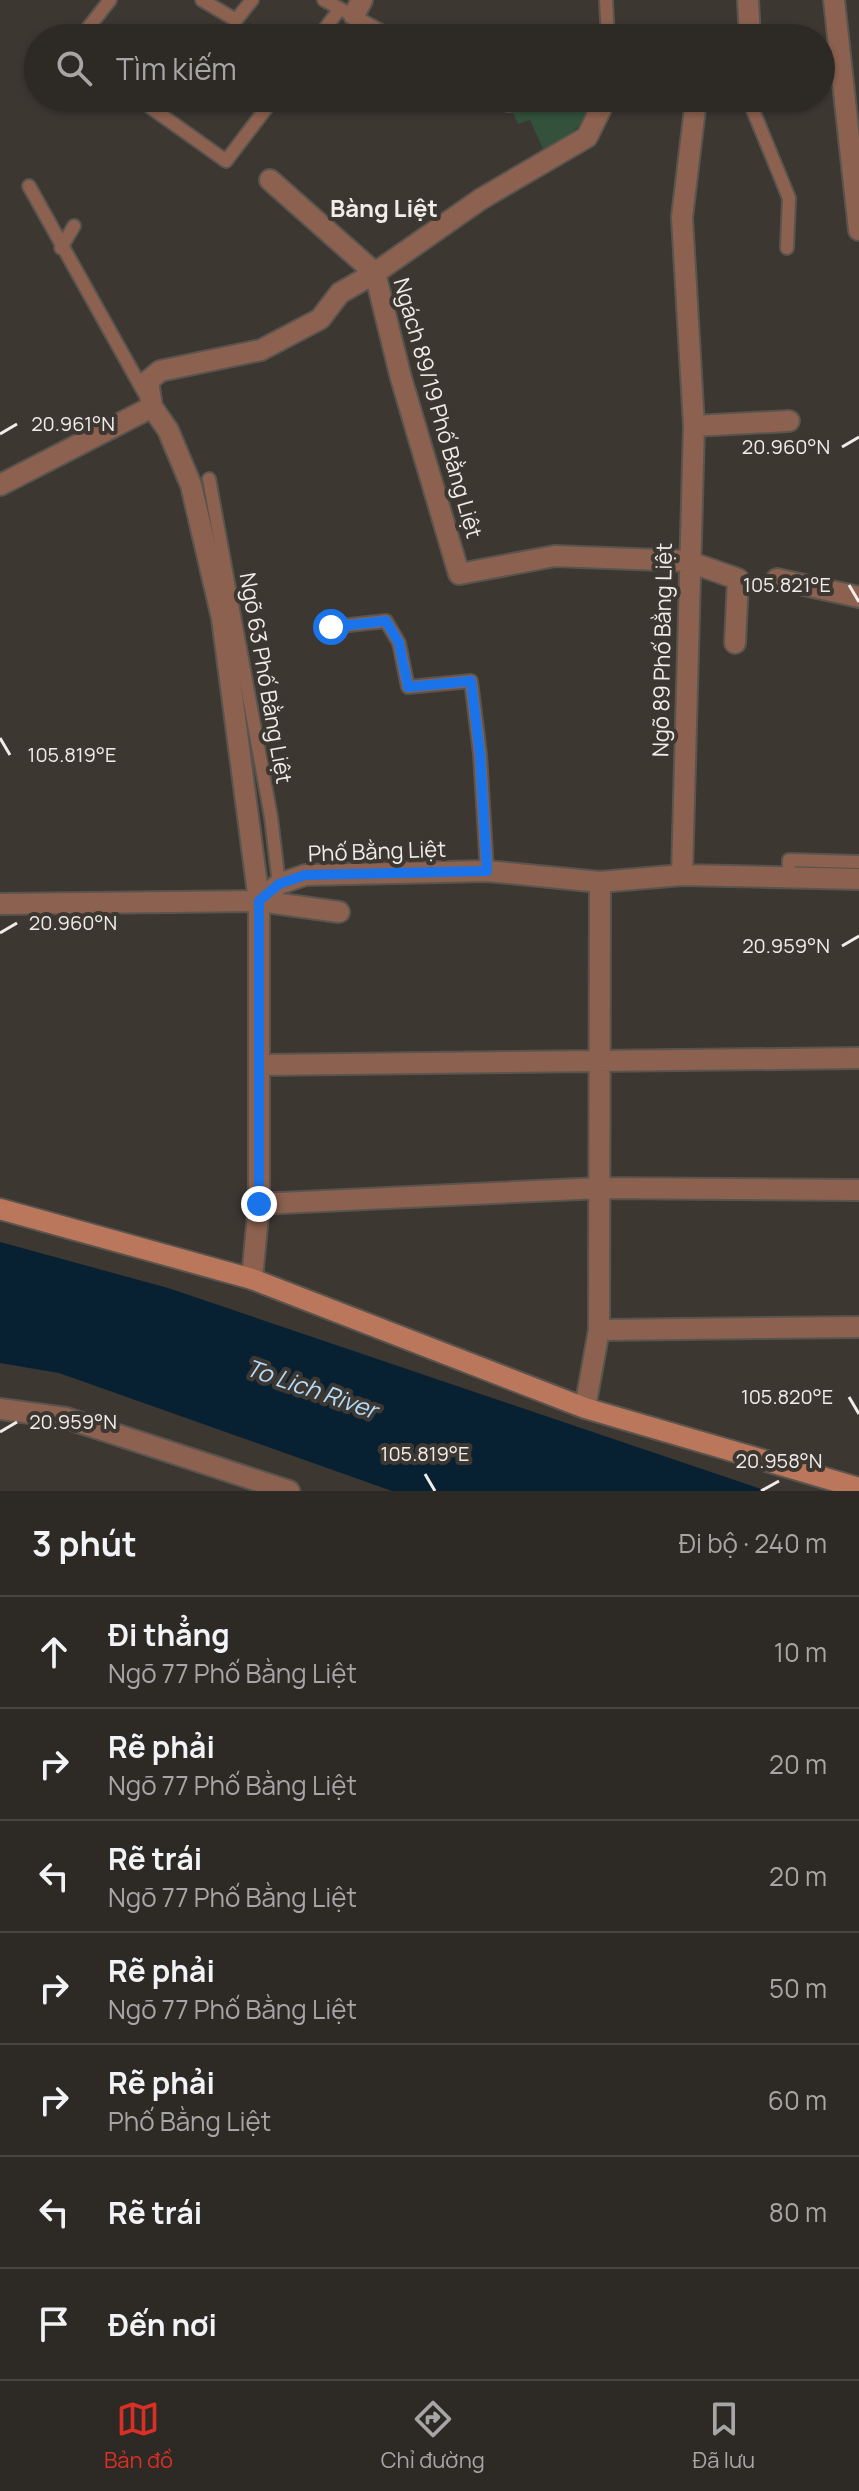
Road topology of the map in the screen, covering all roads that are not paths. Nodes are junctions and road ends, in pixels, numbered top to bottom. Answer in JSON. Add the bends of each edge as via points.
{"nodes":[{"id":1,"x":110,"y":0,"type":"edge"},
{"id":2,"x":202,"y":0,"type":"edge"},
{"id":3,"x":252,"y":0,"type":"edge"},
{"id":4,"x":324,"y":0,"type":"edge"},
{"id":5,"x":606,"y":0,"type":"edge"},
{"id":6,"x":748,"y":0,"type":"edge"},
{"id":7,"x":834,"y":0,"type":"edge"},
{"id":8,"x":351,"y":8,"type":"edge"},
{"id":9,"x":91,"y":24,"type":"edge"},
{"id":10,"x":333,"y":24,"type":"edge"},
{"id":11,"x":374,"y":24,"type":"edge"},
{"id":12,"x":607,"y":24,"type":"edge"},
{"id":13,"x":749,"y":24,"type":"edge"},
{"id":14,"x":157,"y":112,"type":"edge"},
{"id":15,"x":165,"y":112,"type":"edge"},
{"id":16,"x":263,"y":112,"type":"edge"},
{"id":17,"x":599,"y":112,"type":"edge"},
{"id":18,"x":689,"y":112,"type":"edge"},
{"id":19,"x":754,"y":112,"type":"edge"},
{"id":20,"x":229,"y":157,"type":"junction"},
{"id":21,"x":270,"y":180,"type":"dead end"},
{"id":22,"x":29,"y":186,"type":"dead end"},
{"id":23,"x":74,"y":226,"type":"dead end"},
{"id":24,"x":859,"y":230,"type":"edge"},
{"id":25,"x":61,"y":248,"type":"junction"},
{"id":26,"x":787,"y":248,"type":"dead end"},
{"id":27,"x":375,"y":273,"type":"junction"},
{"id":28,"x":152,"y":407,"type":"junction"},
{"id":29,"x":789,"y":421,"type":"dead end"},
{"id":30,"x":694,"y":426,"type":"junction"},
{"id":31,"x":209,"y":479,"type":"dead end"},
{"id":32,"x":0,"y":485,"type":"edge"},
{"id":33,"x":687,"y":561,"type":"junction"},
{"id":34,"x":777,"y":579,"type":"dead end"},
{"id":35,"x":859,"y":597,"type":"edge"},
{"id":36,"x":331,"y":627,"type":"dead end"},
{"id":37,"x":735,"y":643,"type":"dead end"},
{"id":38,"x":859,"y":862,"type":"edge"},
{"id":39,"x":487,"y":871,"type":"junction"},
{"id":40,"x":682,"y":875,"type":"junction"},
{"id":41,"x":789,"y":877,"type":"junction"},
{"id":42,"x":859,"y":879,"type":"edge"},
{"id":43,"x":600,"y":882,"type":"junction"},
{"id":44,"x":279,"y":884,"type":"junction"},
{"id":45,"x":259,"y":901,"type":"junction"},
{"id":46,"x":0,"y":904,"type":"edge"},
{"id":47,"x":339,"y":912,"type":"dead end"},
{"id":48,"x":859,"y":1058,"type":"edge"},
{"id":49,"x":599,"y":1060,"type":"junction"},
{"id":50,"x":260,"y":1065,"type":"junction"},
{"id":51,"x":601,"y":1188,"type":"junction"},
{"id":52,"x":859,"y":1190,"type":"edge"},
{"id":53,"x":259,"y":1204,"type":"junction"},
{"id":54,"x":0,"y":1209,"type":"edge"},
{"id":55,"x":252,"y":1279,"type":"junction"},
{"id":56,"x":859,"y":1327,"type":"edge"},
{"id":57,"x":599,"y":1330,"type":"junction"},
{"id":58,"x":585,"y":1408,"type":"junction"},
{"id":59,"x":0,"y":1409,"type":"edge"},
{"id":60,"x":859,"y":1488,"type":"edge"},
{"id":61,"x":289,"y":1491,"type":"edge"}],
"edges":[{"from":1,"to":9,"type":"lane"},
{"from":2,"to":3,"type":"lane","via":[[236,20]]},
{"from":4,"to":8,"type":"lane"},
{"from":5,"to":12,"type":"lane"},
{"from":6,"to":13,"type":"street"},
{"from":7,"to":24,"type":"street"},
{"from":8,"to":10,"type":"lane"},
{"from":8,"to":11,"type":"lane"},
{"from":14,"to":20,"type":"lane","via":[[226,161]]},
{"from":15,"to":20,"type":"lane"},
{"from":16,"to":20,"type":"lane"},
{"from":17,"to":27,"type":"street","name":"Ngách 89/19 Phố Bằng Liệt","via":[[587,137],[481,199]]},
{"from":18,"to":30,"type":"street","name":"Ngõ 89 Phố Bằng Liệt","via":[[682,217]]},
{"from":19,"to":26,"type":"lane","via":[[789,198]]},
{"from":21,"to":27,"type":"street"},
{"from":22,"to":25,"type":"lane"},
{"from":23,"to":25,"type":"lane"},
{"from":25,"to":28,"type":"lane"},
{"from":27,"to":28,"type":"street","via":[[340,293],[320,319],[261,350],[160,371],[148,381]]},
{"from":27,"to":33,"type":"street","name":"Ngách 89/19 Phố Bằng Liệt","via":[[459,574],[555,556]]},
{"from":28,"to":32,"type":"street"},
{"from":28,"to":45,"type":"street","via":[[168,430],[191,485],[222,618]]},
{"from":29,"to":30,"type":"street"},
{"from":30,"to":33,"type":"street","name":"Ngõ 89 Phố Bằng Liệt"},
{"from":31,"to":44,"type":"lane","name":"Ngõ 63 Phố Bằng Liệt","via":[[269,802]]},
{"from":33,"to":37,"type":"street","via":[[738,579]]},
{"from":33,"to":40,"type":"street","name":"Ngõ 89 Phố Bằng Liệt"},
{"from":34,"to":35,"type":"street"},
{"from":36,"to":39,"type":"lane","via":[[386,621],[399,643],[408,687],[471,681]]},
{"from":38,"to":41,"type":"lane","via":[[789,860]]},
{"from":39,"to":43,"type":"street","name":"Phố Bằng Liệt"},
{"from":39,"to":44,"type":"street","name":"Phố Bằng Liệt","via":[[305,875]]},
{"from":40,"to":41,"type":"street","name":"Phố Bằng Liệt"},
{"from":40,"to":43,"type":"street","name":"Phố Bằng Liệt"},
{"from":41,"to":42,"type":"street","name":"Phố Bằng Liệt"},
{"from":43,"to":49,"type":"street"},
{"from":44,"to":45,"type":"street","name":"Phố Bằng Liệt"},
{"from":45,"to":46,"type":"street"},
{"from":45,"to":47,"type":"street"},
{"from":45,"to":50,"type":"street"},
{"from":48,"to":49,"type":"street"},
{"from":49,"to":50,"type":"street"},
{"from":49,"to":51,"type":"street"},
{"from":50,"to":53,"type":"street"},
{"from":51,"to":52,"type":"street"},
{"from":51,"to":53,"type":"street"},
{"from":51,"to":57,"type":"street"},
{"from":53,"to":55,"type":"street"},
{"from":54,"to":55,"type":"street"},
{"from":55,"to":58,"type":"street"},
{"from":56,"to":57,"type":"street"},
{"from":57,"to":58,"type":"street"},
{"from":58,"to":60,"type":"street"},
{"from":59,"to":61,"type":"street","via":[[66,1418]]}]}
